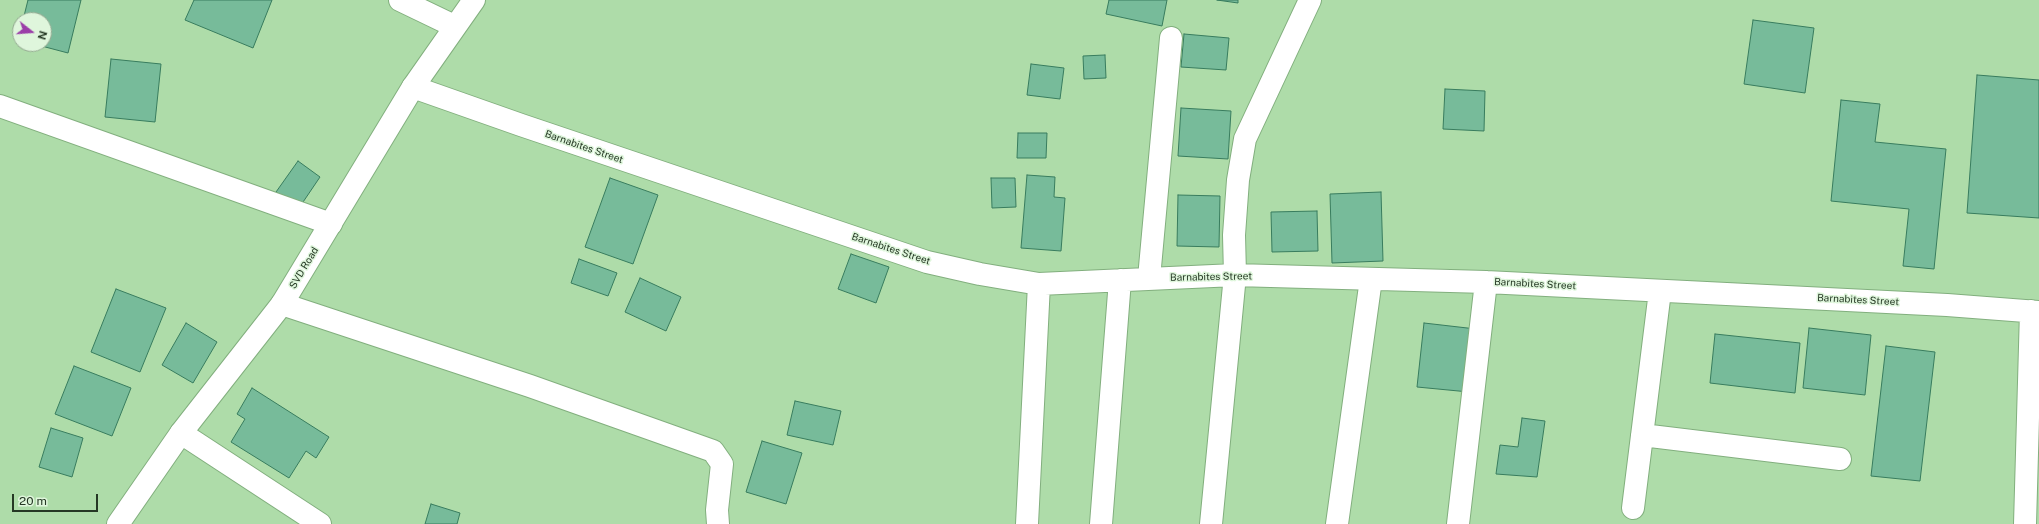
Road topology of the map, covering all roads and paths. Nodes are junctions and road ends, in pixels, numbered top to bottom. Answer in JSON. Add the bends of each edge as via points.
{"nodes":[{"id":1,"x":400,"y":0,"type":"edge"},
{"id":2,"x":474,"y":0,"type":"edge"},
{"id":3,"x":1310,"y":0,"type":"edge"},
{"id":4,"x":454,"y":26,"type":"junction"},
{"id":5,"x":1171,"y":38,"type":"dead end"},
{"id":6,"x":413,"y":87,"type":"junction"},
{"id":7,"x":0,"y":106,"type":"edge"},
{"id":8,"x":331,"y":224,"type":"junction"},
{"id":9,"x":1235,"y":275,"type":"junction"},
{"id":10,"x":1149,"y":278,"type":"junction"},
{"id":11,"x":1371,"y":279,"type":"junction"},
{"id":12,"x":1120,"y":280,"type":"junction"},
{"id":13,"x":1486,"y":282,"type":"junction"},
{"id":14,"x":1038,"y":284,"type":"junction"},
{"id":15,"x":1660,"y":290,"type":"junction"},
{"id":16,"x":282,"y":304,"type":"junction"},
{"id":17,"x":2035,"y":311,"type":"edge"},
{"id":18,"x":181,"y":433,"type":"junction"},
{"id":19,"x":1642,"y":435,"type":"junction"},
{"id":20,"x":1840,"y":459,"type":"dead end"},
{"id":21,"x":1633,"y":508,"type":"dead end"},
{"id":22,"x":118,"y":524,"type":"edge"},
{"id":23,"x":320,"y":524,"type":"edge"},
{"id":24,"x":718,"y":524,"type":"edge"},
{"id":25,"x":1027,"y":524,"type":"edge"},
{"id":26,"x":1101,"y":524,"type":"edge"},
{"id":27,"x":1211,"y":524,"type":"edge"},
{"id":28,"x":1337,"y":524,"type":"edge"},
{"id":29,"x":1458,"y":524,"type":"edge"},
{"id":30,"x":2025,"y":524,"type":"edge"}],
"edges":[{"from":1,"to":4,"type":"street"},
{"from":2,"to":4,"type":"street","name":"SVD Road"},
{"from":3,"to":9,"type":"street","via":[[1245,139],[1238,180],[1234,235]]},
{"from":4,"to":6,"type":"street","name":"SVD Road"},
{"from":5,"to":10,"type":"street"},
{"from":6,"to":8,"type":"street","name":"SVD Road"},
{"from":6,"to":14,"type":"street","name":"Barnabites Street","via":[[521,126],[927,262]]},
{"from":7,"to":8,"type":"street"},
{"from":8,"to":16,"type":"street","name":"SVD Road"},
{"from":9,"to":10,"type":"street","name":"Barnabites Street"},
{"from":9,"to":11,"type":"street","name":"Barnabites Street"},
{"from":9,"to":27,"type":"street"},
{"from":10,"to":12,"type":"street","name":"Barnabites Street"},
{"from":11,"to":13,"type":"street","name":"Barnabites Street"},
{"from":11,"to":28,"type":"street"},
{"from":12,"to":14,"type":"street","name":"Barnabites Street"},
{"from":12,"to":26,"type":"street"},
{"from":13,"to":15,"type":"street","name":"Barnabites Street"},
{"from":13,"to":29,"type":"street"},
{"from":14,"to":25,"type":"street"},
{"from":15,"to":17,"type":"street","name":"Barnabites Street"},
{"from":15,"to":19,"type":"street"},
{"from":16,"to":18,"type":"street","name":"SVD Road"},
{"from":16,"to":24,"type":"street","via":[[530,386],[713,451],[722,464]]},
{"from":17,"to":30,"type":"street"},
{"from":18,"to":22,"type":"street","name":"SVD Road"},
{"from":18,"to":23,"type":"street"},
{"from":19,"to":20,"type":"street"},
{"from":19,"to":21,"type":"street"}]}
